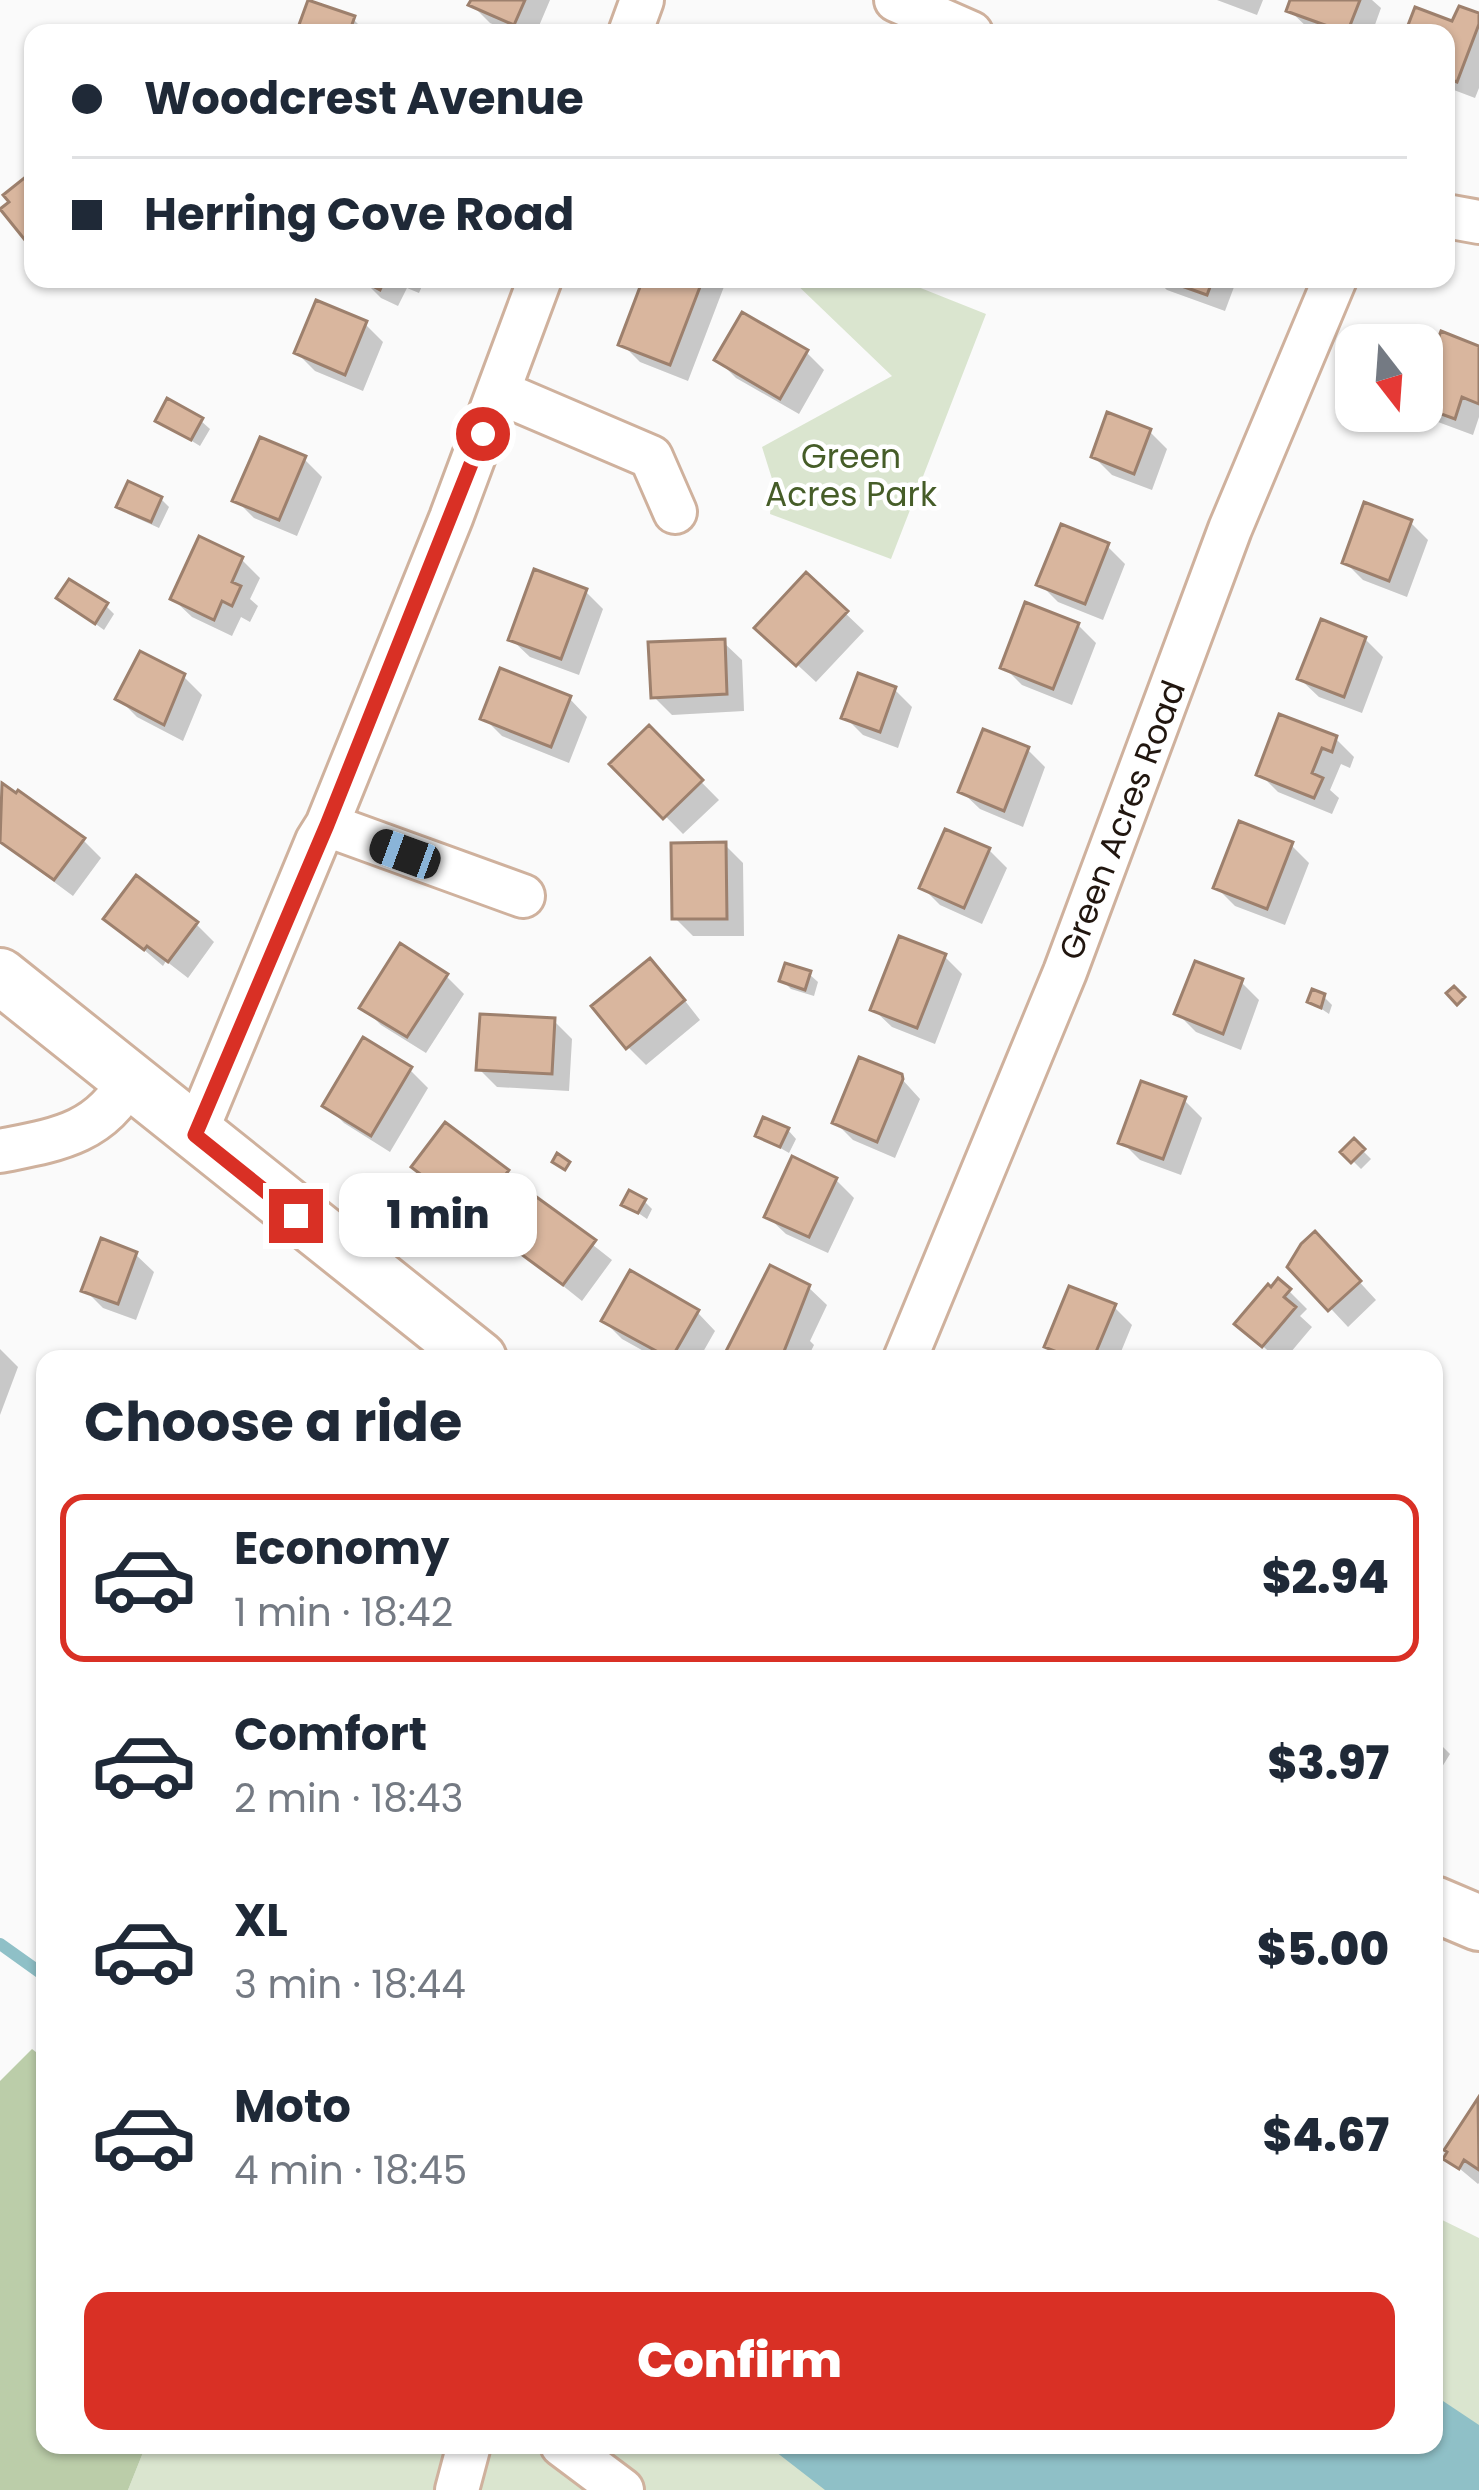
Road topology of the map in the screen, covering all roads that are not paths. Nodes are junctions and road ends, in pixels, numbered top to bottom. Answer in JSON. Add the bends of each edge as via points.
{"nodes":[{"id":1,"x":896,"y":0,"type":"edge"},
{"id":2,"x":951,"y":24,"type":"edge"},
{"id":3,"x":537,"y":288,"type":"edge"},
{"id":4,"x":1331,"y":288,"type":"edge"},
{"id":5,"x":500,"y":392,"type":"junction"},
{"id":6,"x":675,"y":512,"type":"dead end"},
{"id":7,"x":327,"y":825,"type":"junction"},
{"id":8,"x":523,"y":896,"type":"dead end"},
{"id":9,"x":0,"y":976,"type":"edge"},
{"id":10,"x":129,"y":1080,"type":"junction"},
{"id":11,"x":195,"y":1135,"type":"junction"},
{"id":12,"x":0,"y":1151,"type":"edge"},
{"id":13,"x":468,"y":1350,"type":"edge"},
{"id":14,"x":909,"y":1350,"type":"edge"},
{"id":15,"x":1443,"y":1908,"type":"edge"},
{"id":16,"x":1479,"y":1923,"type":"edge"},
{"id":17,"x":467,"y":2454,"type":"edge"},
{"id":18,"x":574,"y":2454,"type":"edge"},
{"id":19,"x":458,"y":2490,"type":"edge"},
{"id":20,"x":622,"y":2490,"type":"edge"}],
"edges":[{"from":1,"to":2,"type":"street"},
{"from":3,"to":5,"type":"street"},
{"from":4,"to":14,"type":"street","name":"Green Acres Road"},
{"from":5,"to":6,"type":"street","via":[[651,457]]},
{"from":5,"to":7,"type":"street"},
{"from":7,"to":8,"type":"street"},
{"from":7,"to":11,"type":"street"},
{"from":9,"to":10,"type":"main road"},
{"from":10,"to":11,"type":"main road"},
{"from":10,"to":12,"type":"street","via":[[99,1121]]},
{"from":11,"to":13,"type":"main road"},
{"from":15,"to":16,"type":"main road"},
{"from":17,"to":19,"type":"street"},
{"from":18,"to":20,"type":"street"}]}
